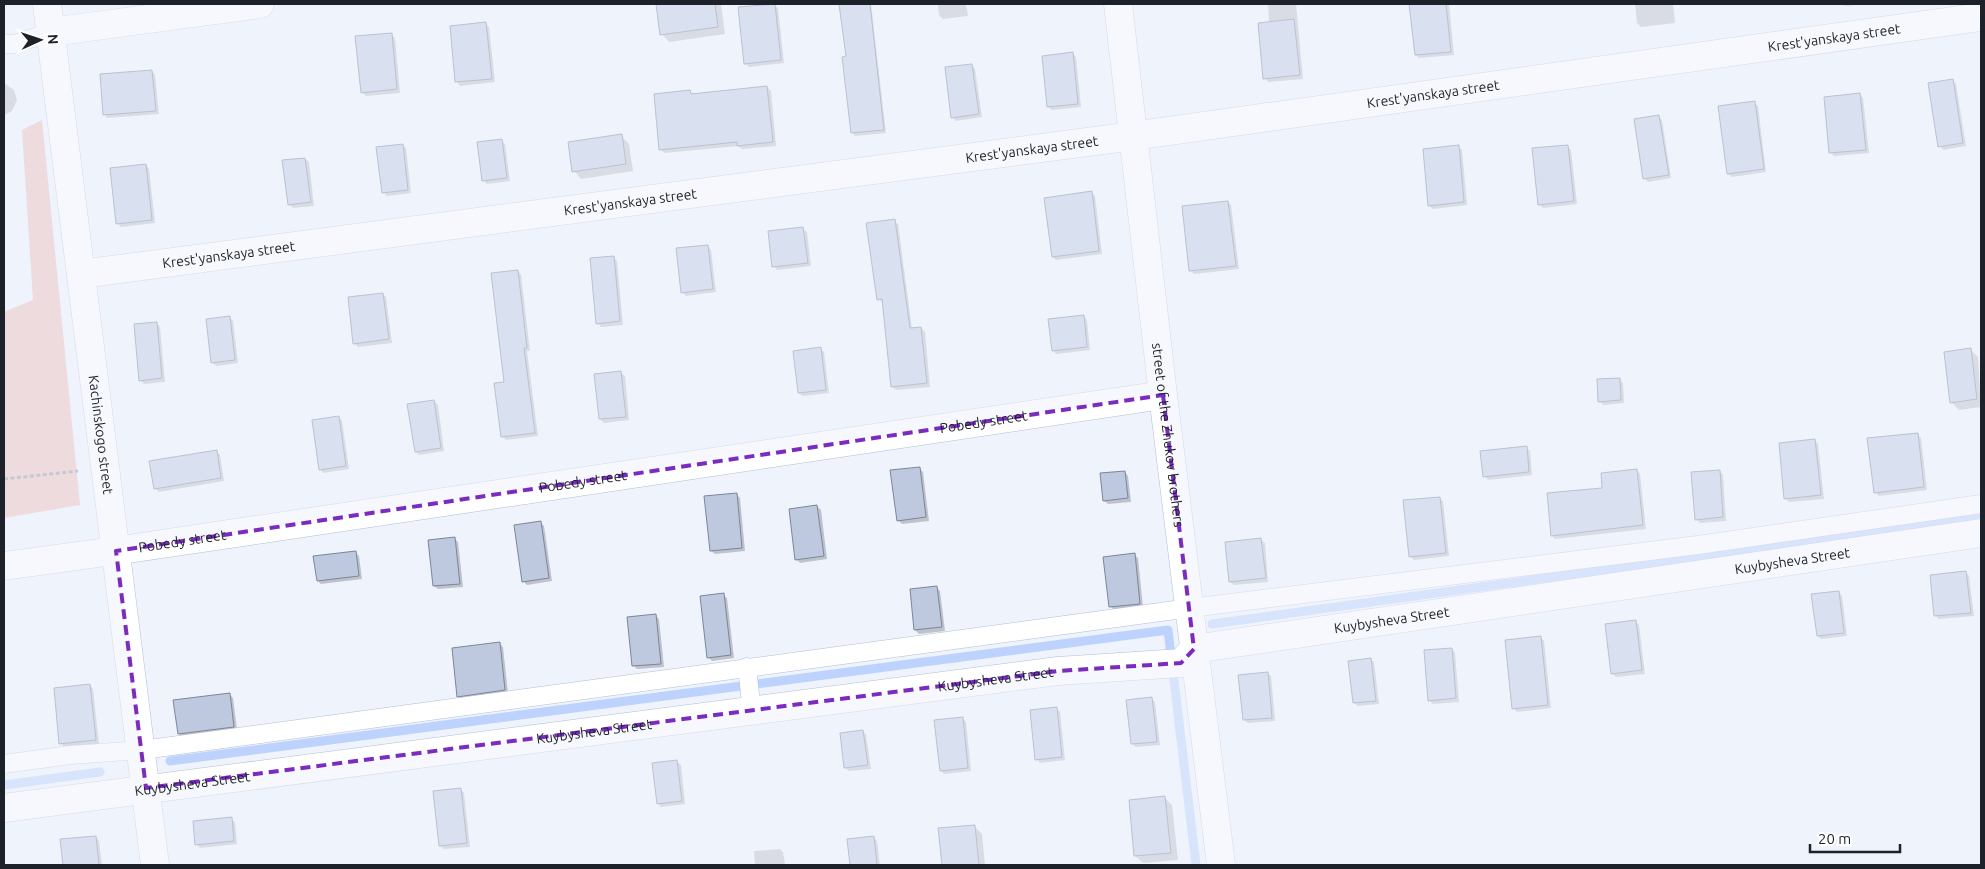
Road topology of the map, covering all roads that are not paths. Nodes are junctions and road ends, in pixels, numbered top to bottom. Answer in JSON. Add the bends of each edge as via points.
{"nodes":[{"id":1,"x":47,"y":4,"type":"edge"},
{"id":2,"x":260,"y":4,"type":"edge"},
{"id":3,"x":1118,"y":4,"type":"edge"},
{"id":4,"x":1981,"y":17,"type":"edge"},
{"id":5,"x":51,"y":32,"type":"junction"},
{"id":6,"x":4,"y":44,"type":"edge"},
{"id":7,"x":1133,"y":136,"type":"junction"},
{"id":8,"x":81,"y":274,"type":"junction"},
{"id":9,"x":1163,"y":395,"type":"junction"},
{"id":10,"x":1981,"y":504,"type":"edge"},
{"id":11,"x":1981,"y":533,"type":"edge"},
{"id":12,"x":116,"y":551,"type":"junction"},
{"id":13,"x":4,"y":566,"type":"edge"},
{"id":14,"x":1190,"y":608,"type":"junction"},
{"id":15,"x":1194,"y":649,"type":"junction"},
{"id":16,"x":747,"y":667,"type":"junction"},
{"id":17,"x":752,"y":712,"type":"junction"},
{"id":18,"x":142,"y":750,"type":"junction"},
{"id":19,"x":4,"y":764,"type":"edge"},
{"id":20,"x":146,"y":788,"type":"junction"},
{"id":21,"x":4,"y":808,"type":"edge"},
{"id":22,"x":155,"y":865,"type":"edge"},
{"id":23,"x":1221,"y":865,"type":"edge"}],
"edges":[{"from":1,"to":5,"type":"street","name":"Kachinskogo street"},
{"from":2,"to":5,"type":"street"},
{"from":3,"to":7,"type":"street","name":"street of the Zhukov brothers"},
{"from":4,"to":7,"type":"street","name":"Krest'yanskaya street"},
{"from":5,"to":6,"type":"lane"},
{"from":5,"to":8,"type":"street","name":"Kachinskogo street"},
{"from":7,"to":8,"type":"street","name":"Krest'yanskaya street"},
{"from":7,"to":9,"type":"street","name":"street of the Zhukov brothers"},
{"from":8,"to":12,"type":"street","name":"Kachinskogo street"},
{"from":9,"to":12,"type":"street","name":"Pobedy street"},
{"from":9,"to":14,"type":"street","name":"street of the Zhukov brothers"},
{"from":10,"to":14,"type":"lane","via":[[1698,545]]},
{"from":11,"to":15,"type":"street","name":"Kuybysheva Street"},
{"from":12,"to":13,"type":"street","name":"Pobedy street"},
{"from":12,"to":18,"type":"street","name":"Kachinskogo street"},
{"from":14,"to":15,"type":"street","name":"street of the Zhukov brothers"},
{"from":14,"to":16,"type":"lane"},
{"from":15,"to":17,"type":"street","name":"Kuybysheva Street","via":[[1181,662],[1058,671]]},
{"from":15,"to":23,"type":"street","name":"street of the Zhukov brothers"},
{"from":16,"to":17,"type":"lane"},
{"from":16,"to":18,"type":"lane"},
{"from":17,"to":20,"type":"street","name":"Kuybysheva Street"},
{"from":18,"to":19,"type":"lane"},
{"from":18,"to":20,"type":"street","name":"Kachinskogo street"},
{"from":20,"to":21,"type":"street","name":"Kuybysheva Street"},
{"from":20,"to":22,"type":"street","name":"Kachinskogo street"}]}
